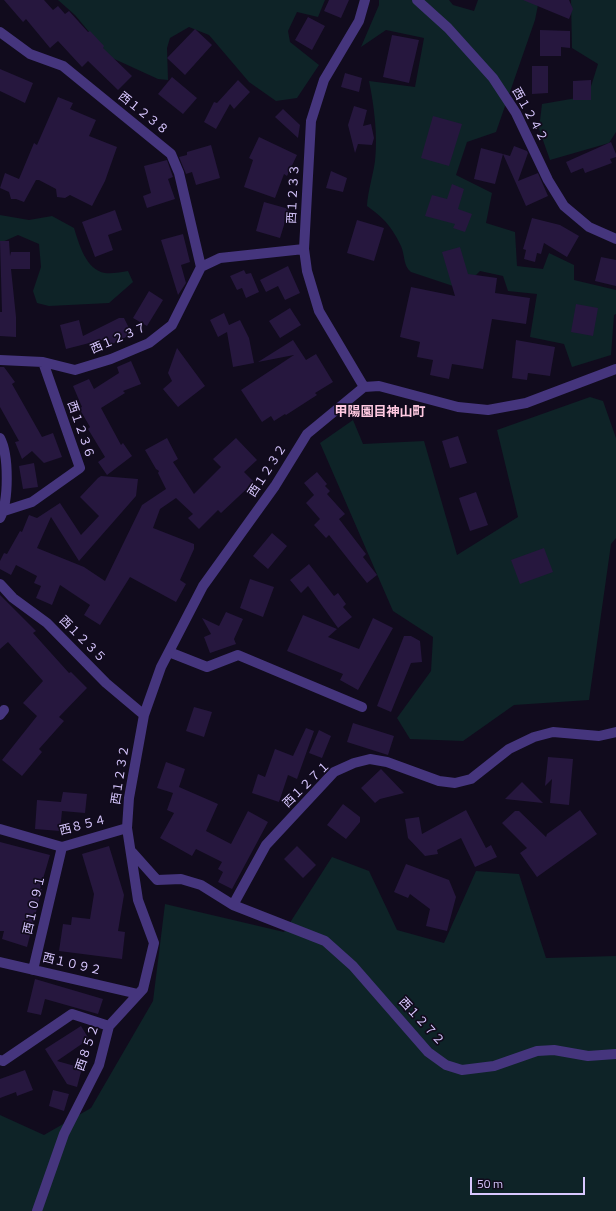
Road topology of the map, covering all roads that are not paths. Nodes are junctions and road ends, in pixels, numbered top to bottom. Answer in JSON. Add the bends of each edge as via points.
{"nodes":[{"id":1,"x":364,"y":0,"type":"edge"},
{"id":2,"x":417,"y":0,"type":"edge"},
{"id":3,"x":0,"y":32,"type":"edge"},
{"id":4,"x":616,"y":239,"type":"edge"},
{"id":5,"x":304,"y":249,"type":"junction"},
{"id":6,"x":201,"y":267,"type":"junction"},
{"id":7,"x":0,"y":360,"type":"edge"},
{"id":8,"x":43,"y":362,"type":"junction"},
{"id":9,"x":616,"y":369,"type":"edge"},
{"id":10,"x":364,"y":387,"type":"junction"},
{"id":11,"x":0,"y":438,"type":"edge"},
{"id":12,"x":2,"y":514,"type":"edge"},
{"id":13,"x":0,"y":584,"type":"edge"},
{"id":14,"x":169,"y":652,"type":"junction"},
{"id":15,"x":362,"y":707,"type":"dead end"},
{"id":16,"x":144,"y":715,"type":"junction"},
{"id":17,"x":616,"y":732,"type":"edge"},
{"id":18,"x":127,"y":828,"type":"junction"},
{"id":19,"x":0,"y":829,"type":"edge"},
{"id":20,"x":62,"y":847,"type":"junction"},
{"id":21,"x":132,"y":852,"type":"junction"},
{"id":22,"x":233,"y":905,"type":"junction"},
{"id":23,"x":0,"y":962,"type":"edge"},
{"id":24,"x":33,"y":970,"type":"junction"},
{"id":25,"x":138,"y":994,"type":"junction"},
{"id":26,"x":109,"y":1026,"type":"junction"},
{"id":27,"x":616,"y":1054,"type":"edge"},
{"id":28,"x":0,"y":1060,"type":"edge"},
{"id":29,"x":37,"y":1211,"type":"edge"}],
"edges":[{"from":1,"to":5,"type":"street","name":"西１２３３","via":[[359,21],[324,80],[311,121]]},
{"from":2,"to":4,"type":"street","name":"西１２４２","via":[[448,28],[493,78],[516,113],[548,180],[564,206],[588,227]]},
{"from":3,"to":6,"type":"street","name":"西１２３８","via":[[30,54],[63,66],[171,154],[180,173]]},
{"from":5,"to":6,"type":"street","via":[[220,258]]},
{"from":5,"to":10,"type":"street","name":"西１２３３","via":[[319,311]]},
{"from":6,"to":8,"type":"street","name":"西１２３７","via":[[172,325],[149,343],[111,359],[75,370]]},
{"from":7,"to":8,"type":"street","name":"西１２３７"},
{"from":8,"to":12,"type":"street","name":"西１２３６","via":[[80,468],[32,502]]},
{"from":9,"to":10,"type":"street","via":[[526,403],[488,410],[458,407],[379,386]]},
{"from":10,"to":14,"type":"street","name":"西１２３２","via":[[307,434],[275,486],[203,586]]},
{"from":11,"to":12,"type":"street","via":[[6,467]]},
{"from":13,"to":16,"type":"street","name":"西１２３５","via":[[13,598],[47,623],[106,683]]},
{"from":14,"to":15,"type":"street","via":[[207,667],[238,655]]},
{"from":14,"to":16,"type":"street","name":"西１２３２"},
{"from":16,"to":18,"type":"street","name":"西１２３２","via":[[129,798]]},
{"from":17,"to":22,"type":"street","name":"西１２７１","via":[[599,736],[553,732],[534,737],[509,749],[471,779],[455,783],[439,781],[387,762],[370,759],[354,762],[334,772],[266,845]]},
{"from":18,"to":20,"type":"street","name":"西８５４"},
{"from":18,"to":21,"type":"street","name":"西１２３２"},
{"from":19,"to":20,"type":"street","name":"西８５４"},
{"from":20,"to":24,"type":"street","name":"西１０９１"},
{"from":21,"to":22,"type":"street","via":[[157,880],[181,879],[201,886]]},
{"from":21,"to":25,"type":"street","name":"西８５２","via":[[138,900],[154,943],[143,988]]},
{"from":22,"to":27,"type":"street","name":"西１２７２","via":[[324,942],[353,966],[428,1052],[446,1064],[462,1070],[494,1066],[537,1051],[548,1050],[588,1056]]},
{"from":23,"to":24,"type":"street","name":"西１０９２"},
{"from":24,"to":25,"type":"street","name":"西１０９２"},
{"from":25,"to":26,"type":"street","name":"西８５２"},
{"from":26,"to":28,"type":"street","via":[[72,1014],[3,1061]]},
{"from":26,"to":29,"type":"street","name":"西８５２","via":[[99,1064],[64,1134]]}]}
